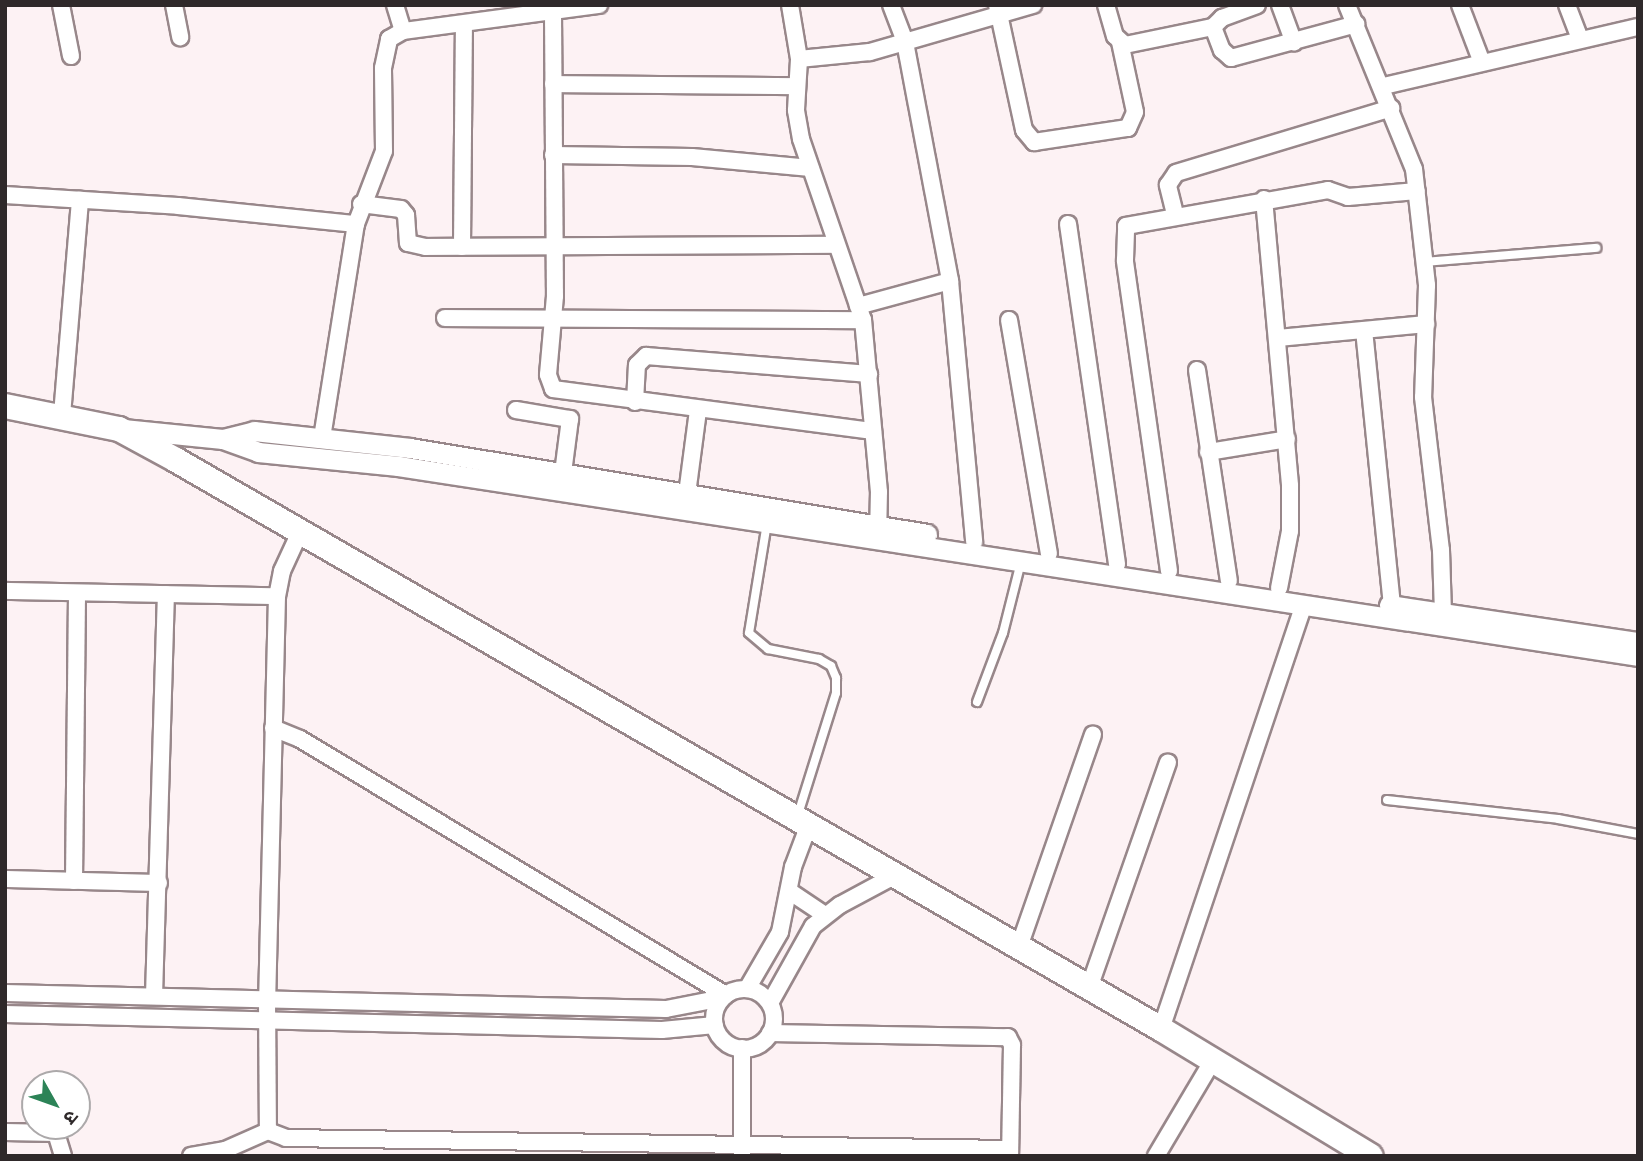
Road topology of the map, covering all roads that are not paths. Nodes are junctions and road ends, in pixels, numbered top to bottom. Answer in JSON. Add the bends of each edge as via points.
{"nodes":[{"id":1,"x":61,"y":5,"type":"edge"},
{"id":2,"x":174,"y":5,"type":"edge"},
{"id":3,"x":395,"y":5,"type":"edge"},
{"id":4,"x":599,"y":5,"type":"edge"},
{"id":5,"x":790,"y":5,"type":"edge"},
{"id":6,"x":891,"y":5,"type":"edge"},
{"id":7,"x":1032,"y":5,"type":"edge"},
{"id":8,"x":1106,"y":5,"type":"edge"},
{"id":9,"x":1257,"y":5,"type":"edge"},
{"id":10,"x":1280,"y":5,"type":"edge"},
{"id":11,"x":1348,"y":5,"type":"edge"},
{"id":12,"x":1460,"y":5,"type":"edge"},
{"id":13,"x":1567,"y":5,"type":"edge"},
{"id":14,"x":577,"y":7,"type":"edge"},
{"id":15,"x":998,"y":9,"type":"edge"},
{"id":16,"x":488,"y":13,"type":"edge"},
{"id":17,"x":552,"y":13,"type":"junction"},
{"id":18,"x":1356,"y":23,"type":"junction"},
{"id":19,"x":464,"y":24,"type":"junction"},
{"id":20,"x":1213,"y":27,"type":"junction"},
{"id":21,"x":1638,"y":27,"type":"edge"},
{"id":22,"x":403,"y":31,"type":"junction"},
{"id":23,"x":180,"y":37,"type":"dead end"},
{"id":24,"x":1580,"y":39,"type":"junction"},
{"id":25,"x":905,"y":42,"type":"junction"},
{"id":26,"x":1120,"y":42,"type":"junction"},
{"id":27,"x":1294,"y":43,"type":"junction"},
{"id":28,"x":71,"y":56,"type":"dead end"},
{"id":29,"x":799,"y":59,"type":"junction"},
{"id":30,"x":1480,"y":60,"type":"junction"},
{"id":31,"x":552,"y":84,"type":"junction"},
{"id":32,"x":796,"y":86,"type":"junction"},
{"id":33,"x":1384,"y":86,"type":"junction"},
{"id":34,"x":1391,"y":108,"type":"junction"},
{"id":35,"x":553,"y":155,"type":"junction"},
{"id":36,"x":810,"y":168,"type":"junction"},
{"id":37,"x":1417,"y":191,"type":"junction"},
{"id":38,"x":5,"y":195,"type":"edge"},
{"id":39,"x":1264,"y":199,"type":"junction"},
{"id":40,"x":80,"y":200,"type":"junction"},
{"id":41,"x":361,"y":204,"type":"junction"},
{"id":42,"x":1175,"y":214,"type":"junction"},
{"id":43,"x":356,"y":224,"type":"junction"},
{"id":44,"x":1068,"y":224,"type":"dead end"},
{"id":45,"x":835,"y":245,"type":"junction"},
{"id":46,"x":462,"y":247,"type":"junction"},
{"id":47,"x":553,"y":247,"type":"junction"},
{"id":48,"x":1596,"y":248,"type":"dead end"},
{"id":49,"x":1425,"y":262,"type":"junction"},
{"id":50,"x":950,"y":281,"type":"junction"},
{"id":51,"x":860,"y":313,"type":"junction"},
{"id":52,"x":445,"y":318,"type":"dead end"},
{"id":53,"x":553,"y":320,"type":"junction"},
{"id":54,"x":1009,"y":320,"type":"dead end"},
{"id":55,"x":1426,"y":324,"type":"junction"},
{"id":56,"x":1364,"y":330,"type":"junction"},
{"id":57,"x":1278,"y":338,"type":"junction"},
{"id":58,"x":1197,"y":370,"type":"dead end"},
{"id":59,"x":869,"y":374,"type":"junction"},
{"id":60,"x":635,"y":402,"type":"junction"},
{"id":61,"x":5,"y":407,"type":"edge"},
{"id":62,"x":516,"y":410,"type":"dead end"},
{"id":63,"x":698,"y":410,"type":"junction"},
{"id":64,"x":62,"y":415,"type":"junction"},
{"id":65,"x":119,"y":429,"type":"junction"},
{"id":66,"x":873,"y":431,"type":"junction"},
{"id":67,"x":322,"y":438,"type":"junction"},
{"id":68,"x":223,"y":439,"type":"junction"},
{"id":69,"x":1287,"y":439,"type":"junction"},
{"id":70,"x":1209,"y":452,"type":"junction"},
{"id":71,"x":562,"y":473,"type":"junction"},
{"id":72,"x":687,"y":494,"type":"junction"},
{"id":73,"x":767,"y":523,"type":"junction"},
{"id":74,"x":300,"y":532,"type":"junction"},
{"id":75,"x":878,"y":533,"type":"junction"},
{"id":76,"x":974,"y":542,"type":"junction"},
{"id":77,"x":1049,"y":554,"type":"junction"},
{"id":78,"x":1021,"y":562,"type":"junction"},
{"id":79,"x":1117,"y":564,"type":"junction"},
{"id":80,"x":1169,"y":571,"type":"junction"},
{"id":81,"x":1229,"y":581,"type":"junction"},
{"id":82,"x":1279,"y":588,"type":"junction"},
{"id":83,"x":5,"y":591,"type":"edge"},
{"id":84,"x":77,"y":593,"type":"junction"},
{"id":85,"x":166,"y":594,"type":"junction"},
{"id":86,"x":278,"y":596,"type":"junction"},
{"id":87,"x":1304,"y":605,"type":"junction"},
{"id":88,"x":1392,"y":605,"type":"junction"},
{"id":89,"x":1443,"y":613,"type":"junction"},
{"id":90,"x":1638,"y":642,"type":"edge"},
{"id":91,"x":1638,"y":656,"type":"edge"},
{"id":92,"x":977,"y":702,"type":"dead end"},
{"id":93,"x":273,"y":728,"type":"junction"},
{"id":94,"x":1093,"y":734,"type":"dead end"},
{"id":95,"x":1168,"y":762,"type":"dead end"},
{"id":96,"x":1387,"y":800,"type":"dead end"},
{"id":97,"x":802,"y":824,"type":"junction"},
{"id":98,"x":1638,"y":834,"type":"edge"},
{"id":99,"x":894,"y":876,"type":"junction"},
{"id":100,"x":5,"y":879,"type":"edge"},
{"id":101,"x":74,"y":881,"type":"junction"},
{"id":102,"x":159,"y":883,"type":"junction"},
{"id":103,"x":789,"y":891,"type":"junction"},
{"id":104,"x":825,"y":915,"type":"junction"},
{"id":105,"x":1019,"y":947,"type":"junction"},
{"id":106,"x":1090,"y":988,"type":"junction"},
{"id":107,"x":747,"y":989,"type":"junction"},
{"id":108,"x":5,"y":993,"type":"edge"},
{"id":109,"x":154,"y":996,"type":"junction"},
{"id":110,"x":724,"y":997,"type":"junction"},
{"id":111,"x":267,"y":998,"type":"junction"},
{"id":112,"x":770,"y":1003,"type":"junction"},
{"id":113,"x":5,"y":1014,"type":"edge"},
{"id":114,"x":267,"y":1021,"type":"junction"},
{"id":115,"x":715,"y":1025,"type":"junction"},
{"id":116,"x":1161,"y":1028,"type":"junction"},
{"id":117,"x":770,"y":1033,"type":"junction"},
{"id":118,"x":742,"y":1048,"type":"junction"},
{"id":119,"x":1213,"y":1060,"type":"junction"},
{"id":120,"x":5,"y":1132,"type":"edge"},
{"id":121,"x":268,"y":1132,"type":"junction"},
{"id":122,"x":355,"y":1139,"type":"junction"},
{"id":123,"x":480,"y":1148,"type":"edge"},
{"id":124,"x":561,"y":1149,"type":"edge"},
{"id":125,"x":651,"y":1150,"type":"edge"},
{"id":126,"x":742,"y":1150,"type":"edge"},
{"id":127,"x":1010,"y":1153,"type":"edge"},
{"id":128,"x":1367,"y":1155,"type":"edge"},
{"id":129,"x":63,"y":1156,"type":"edge"},
{"id":130,"x":191,"y":1156,"type":"edge"},
{"id":131,"x":354,"y":1156,"type":"edge"},
{"id":132,"x":1156,"y":1156,"type":"edge"}],
"edges":[{"from":1,"to":28,"type":"street"},
{"from":2,"to":23,"type":"street"},
{"from":3,"to":22,"type":"street"},
{"from":4,"to":14,"type":"street"},
{"from":5,"to":29,"type":"street"},
{"from":6,"to":25,"type":"street"},
{"from":7,"to":15,"type":"street"},
{"from":8,"to":26,"type":"street"},
{"from":9,"to":20,"type":"street","via":[[1222,18]]},
{"from":10,"to":27,"type":"street"},
{"from":11,"to":18,"type":"street"},
{"from":12,"to":30,"type":"street"},
{"from":13,"to":24,"type":"street"},
{"from":14,"to":17,"type":"street"},
{"from":15,"to":25,"type":"street"},
{"from":15,"to":26,"type":"street","via":[[1024,130],[1041,144],[1118,132],[1134,121]]},
{"from":16,"to":17,"type":"street"},
{"from":16,"to":19,"type":"street"},
{"from":17,"to":31,"type":"street"},
{"from":18,"to":27,"type":"street"},
{"from":18,"to":33,"type":"street"},
{"from":19,"to":22,"type":"street"},
{"from":19,"to":46,"type":"street"},
{"from":20,"to":26,"type":"street","via":[[1130,45]]},
{"from":20,"to":27,"type":"street","via":[[1222,50],[1231,58]]},
{"from":21,"to":24,"type":"street"},
{"from":22,"to":41,"type":"street","via":[[389,39],[386,48],[384,151]]},
{"from":24,"to":30,"type":"street"},
{"from":25,"to":29,"type":"street","via":[[870,52]]},
{"from":25,"to":50,"type":"street"},
{"from":29,"to":32,"type":"street"},
{"from":30,"to":33,"type":"street"},
{"from":31,"to":32,"type":"street"},
{"from":31,"to":35,"type":"street"},
{"from":32,"to":36,"type":"street","via":[[801,139]]},
{"from":33,"to":34,"type":"street"},
{"from":34,"to":37,"type":"street","via":[[1414,169]]},
{"from":34,"to":42,"type":"street","via":[[1177,173],[1168,184]]},
{"from":35,"to":36,"type":"street","via":[[692,158]]},
{"from":35,"to":47,"type":"street"},
{"from":36,"to":45,"type":"street"},
{"from":37,"to":39,"type":"street","via":[[1348,197],[1333,190]]},
{"from":37,"to":49,"type":"street"},
{"from":38,"to":40,"type":"street"},
{"from":39,"to":42,"type":"street"},
{"from":39,"to":57,"type":"street"},
{"from":40,"to":43,"type":"street"},
{"from":40,"to":64,"type":"street"},
{"from":41,"to":43,"type":"street"},
{"from":41,"to":46,"type":"street","via":[[401,209],[406,215],[405,235],[413,246]]},
{"from":42,"to":80,"type":"street","via":[[1131,223],[1123,238]]},
{"from":43,"to":67,"type":"street"},
{"from":44,"to":79,"type":"street"},
{"from":45,"to":47,"type":"street"},
{"from":45,"to":51,"type":"street"},
{"from":46,"to":47,"type":"street"},
{"from":47,"to":53,"type":"street"},
{"from":48,"to":49,"type":"lane"},
{"from":49,"to":55,"type":"street"},
{"from":50,"to":51,"type":"street"},
{"from":50,"to":76,"type":"street"},
{"from":51,"to":53,"type":"street"},
{"from":51,"to":59,"type":"street"},
{"from":52,"to":53,"type":"street"},
{"from":53,"to":60,"type":"street","via":[[548,375],[553,389]]},
{"from":54,"to":77,"type":"street"},
{"from":55,"to":56,"type":"street"},
{"from":55,"to":89,"type":"street","via":[[1423,397],[1441,550]]},
{"from":56,"to":57,"type":"street"},
{"from":56,"to":88,"type":"street"},
{"from":57,"to":69,"type":"street"},
{"from":58,"to":70,"type":"street"},
{"from":59,"to":60,"type":"street","via":[[646,356],[637,365]]},
{"from":59,"to":66,"type":"street"},
{"from":60,"to":63,"type":"street"},
{"from":61,"to":64,"type":"main road"},
{"from":62,"to":71,"type":"street","via":[[570,419]]},
{"from":63,"to":66,"type":"street"},
{"from":63,"to":72,"type":"street"},
{"from":64,"to":65,"type":"main road"},
{"from":65,"to":68,"type":"street"},
{"from":65,"to":74,"type":"main road"},
{"from":66,"to":75,"type":"street"},
{"from":67,"to":68,"type":"street","via":[[254,431]]},
{"from":67,"to":71,"type":"street"},
{"from":68,"to":73,"type":"street","via":[[258,452],[398,466]]},
{"from":69,"to":70,"type":"street"},
{"from":69,"to":82,"type":"street","via":[[1290,531]]},
{"from":70,"to":81,"type":"street"},
{"from":71,"to":72,"type":"street"},
{"from":72,"to":75,"type":"street"},
{"from":73,"to":75,"type":"street"},
{"from":73,"to":97,"type":"lane","via":[[749,634],[768,649],[819,659],[831,666],[836,678]]},
{"from":74,"to":86,"type":"street","via":[[282,571]]},
{"from":74,"to":97,"type":"main road"},
{"from":75,"to":76,"type":"street"},
{"from":75,"to":78,"type":"street"},
{"from":76,"to":77,"type":"street"},
{"from":77,"to":79,"type":"street"},
{"from":78,"to":87,"type":"street"},
{"from":78,"to":92,"type":"lane","via":[[1003,633]]},
{"from":79,"to":80,"type":"street"},
{"from":80,"to":81,"type":"street"},
{"from":81,"to":82,"type":"street"},
{"from":82,"to":88,"type":"street"},
{"from":83,"to":84,"type":"street"},
{"from":84,"to":85,"type":"street"},
{"from":84,"to":101,"type":"street"},
{"from":85,"to":86,"type":"street"},
{"from":85,"to":102,"type":"street"},
{"from":86,"to":93,"type":"street"},
{"from":87,"to":91,"type":"street"},
{"from":87,"to":116,"type":"street"},
{"from":88,"to":89,"type":"street"},
{"from":89,"to":90,"type":"street"},
{"from":93,"to":110,"type":"street","via":[[300,739]]},
{"from":93,"to":111,"type":"street"},
{"from":94,"to":105,"type":"street"},
{"from":95,"to":106,"type":"street"},
{"from":96,"to":98,"type":"lane","via":[[1558,819]]},
{"from":97,"to":99,"type":"main road"},
{"from":97,"to":103,"type":"street"},
{"from":99,"to":104,"type":"street"},
{"from":99,"to":105,"type":"main road"},
{"from":100,"to":101,"type":"street"},
{"from":101,"to":102,"type":"street"},
{"from":102,"to":109,"type":"street"},
{"from":103,"to":104,"type":"street"},
{"from":103,"to":107,"type":"street","via":[[780,932]]},
{"from":104,"to":112,"type":"street","via":[[800,943]]},
{"from":105,"to":106,"type":"main road"},
{"from":106,"to":116,"type":"main road"},
{"from":107,"to":110,"type":"street"},
{"from":107,"to":112,"type":"street"},
{"from":108,"to":109,"type":"street"},
{"from":109,"to":111,"type":"street"},
{"from":110,"to":111,"type":"street","via":[[666,1009]]},
{"from":110,"to":115,"type":"street"},
{"from":111,"to":114,"type":"street"},
{"from":112,"to":117,"type":"street","via":[[774,1020]]},
{"from":113,"to":114,"type":"street"},
{"from":114,"to":115,"type":"street","via":[[662,1030]]},
{"from":114,"to":121,"type":"street"},
{"from":115,"to":118,"type":"street","via":[[724,1041]]},
{"from":116,"to":119,"type":"main road"},
{"from":117,"to":118,"type":"street","via":[[760,1044]]},
{"from":117,"to":127,"type":"street","via":[[1008,1037],[1012,1045]]},
{"from":118,"to":126,"type":"street"},
{"from":119,"to":128,"type":"main road"},
{"from":119,"to":132,"type":"street"},
{"from":120,"to":129,"type":"street","via":[[56,1133]]},
{"from":121,"to":122,"type":"street","via":[[286,1138]]},
{"from":121,"to":130,"type":"street","via":[[225,1150]]},
{"from":122,"to":123,"type":"street"},
{"from":122,"to":131,"type":"street"},
{"from":123,"to":124,"type":"street"},
{"from":124,"to":125,"type":"street"},
{"from":125,"to":126,"type":"street"},
{"from":126,"to":127,"type":"street"}]}
